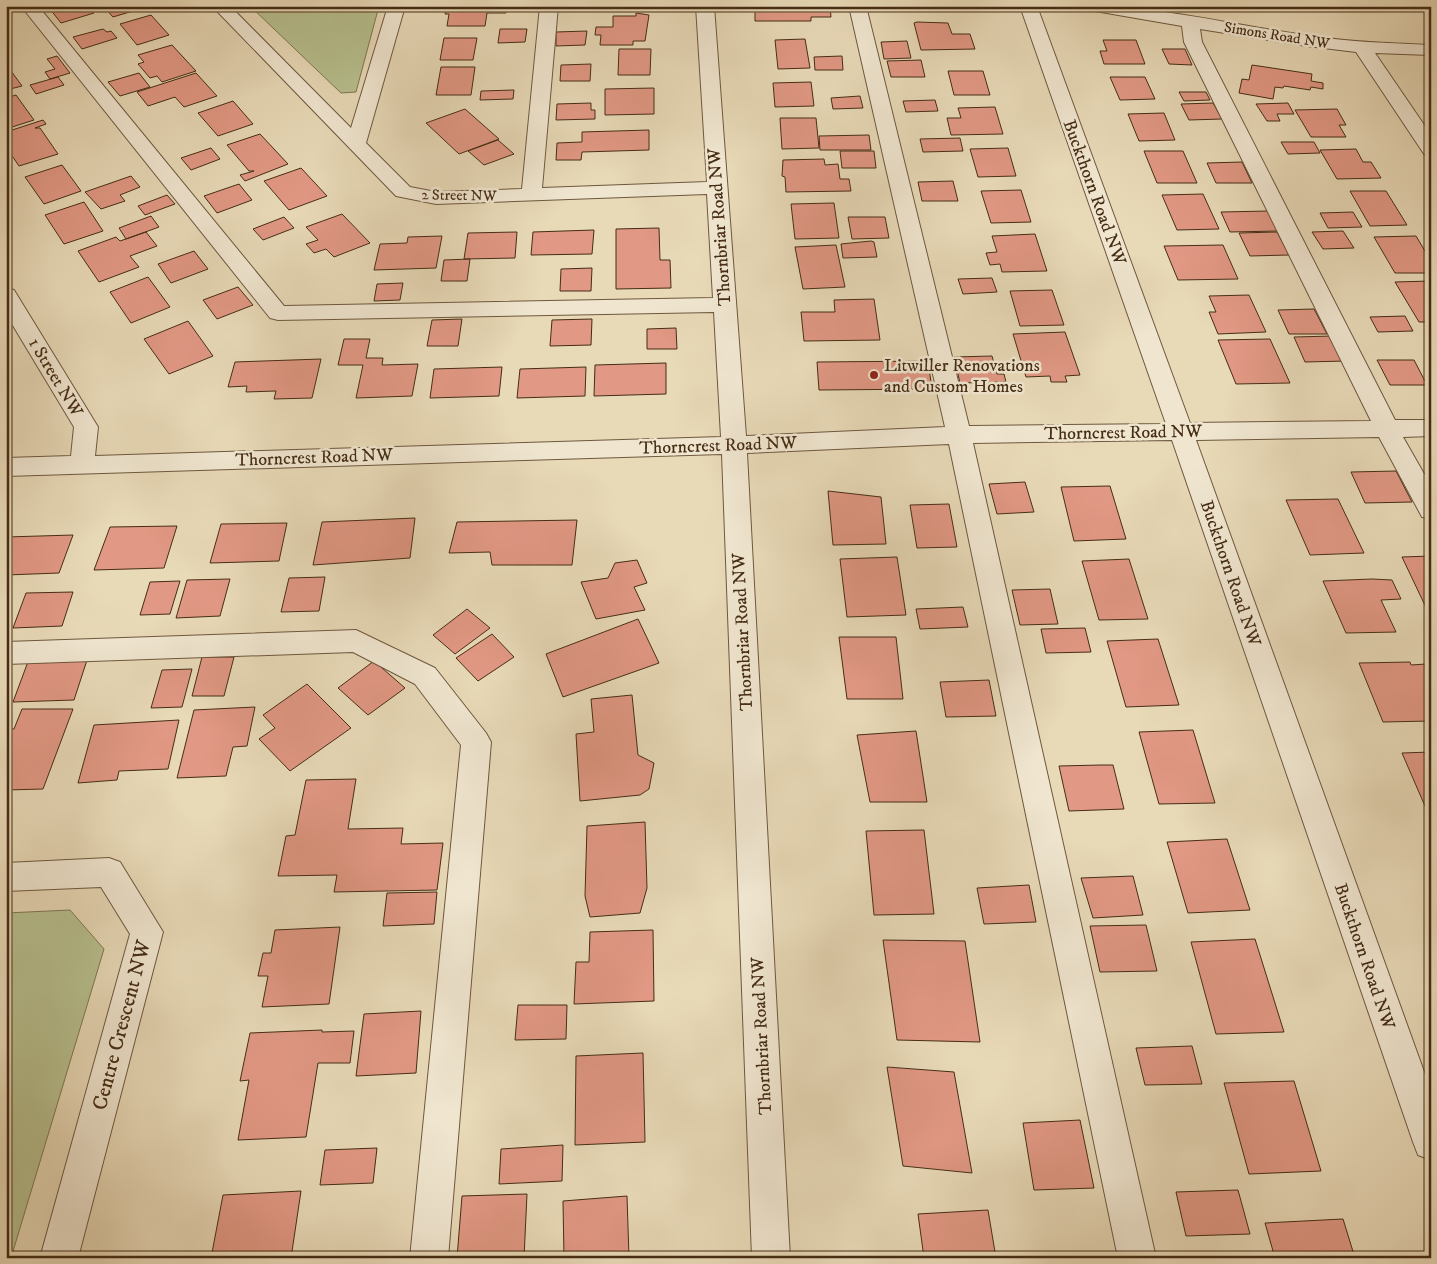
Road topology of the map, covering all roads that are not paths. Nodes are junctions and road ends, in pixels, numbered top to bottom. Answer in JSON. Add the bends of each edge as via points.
{"nodes":[{"id":1,"x":29,"y":6,"type":"edge"},
{"id":2,"x":220,"y":6,"type":"edge"},
{"id":3,"x":397,"y":6,"type":"edge"},
{"id":4,"x":549,"y":6,"type":"edge"},
{"id":5,"x":706,"y":6,"type":"edge"},
{"id":6,"x":857,"y":6,"type":"edge"},
{"id":7,"x":1028,"y":6,"type":"edge"},
{"id":8,"x":1095,"y":6,"type":"edge"},
{"id":9,"x":1190,"y":21,"type":"junction"},
{"id":10,"x":1362,"y":47,"type":"junction"},
{"id":11,"x":1431,"y":50,"type":"edge"},
{"id":12,"x":356,"y":143,"type":"junction"},
{"id":13,"x":1431,"y":150,"type":"edge"},
{"id":14,"x":715,"y":188,"type":"junction"},
{"id":15,"x":531,"y":196,"type":"junction"},
{"id":16,"x":6,"y":295,"type":"edge"},
{"id":17,"x":726,"y":305,"type":"junction"},
{"id":18,"x":1431,"y":428,"type":"edge"},
{"id":19,"x":1387,"y":429,"type":"junction"},
{"id":20,"x":1181,"y":431,"type":"junction"},
{"id":21,"x":960,"y":435,"type":"junction"},
{"id":22,"x":734,"y":446,"type":"junction"},
{"id":23,"x":82,"y":464,"type":"junction"},
{"id":24,"x":6,"y":467,"type":"edge"},
{"id":25,"x":1431,"y":510,"type":"edge"},
{"id":26,"x":6,"y":653,"type":"edge"},
{"id":27,"x":6,"y":877,"type":"edge"},
{"id":28,"x":1431,"y":1142,"type":"edge"},
{"id":29,"x":59,"y":1258,"type":"edge"},
{"id":30,"x":428,"y":1258,"type":"edge"},
{"id":31,"x":771,"y":1258,"type":"edge"},
{"id":32,"x":1138,"y":1258,"type":"edge"}],
"edges":[{"from":1,"to":17,"type":"street","via":[[278,313]]},
{"from":2,"to":12,"type":"street","name":"2 Street NW"},
{"from":3,"to":12,"type":"street"},
{"from":4,"to":15,"type":"street"},
{"from":5,"to":14,"type":"street","name":"Thornbriar Road NW"},
{"from":6,"to":21,"type":"street"},
{"from":7,"to":20,"type":"street","name":"Buckthorn Road NW"},
{"from":8,"to":9,"type":"street","name":"Simons Road NW"},
{"from":9,"to":10,"type":"street","name":"Simons Road NW"},
{"from":9,"to":19,"type":"street","via":[[1193,42]]},
{"from":10,"to":11,"type":"street","name":"Simons Road NW"},
{"from":10,"to":13,"type":"street"},
{"from":12,"to":15,"type":"street","name":"2 Street NW","via":[[403,192],[436,198]]},
{"from":14,"to":15,"type":"street","name":"2 Street NW"},
{"from":14,"to":17,"type":"street","name":"Thornbriar Road NW"},
{"from":16,"to":23,"type":"street","name":"1 Street NW","via":[[86,428]]},
{"from":17,"to":22,"type":"street","name":"Thornbriar Road NW"},
{"from":18,"to":19,"type":"street","name":"Thorncrest Road NW"},
{"from":19,"to":20,"type":"street","name":"Thorncrest Road NW"},
{"from":19,"to":25,"type":"street"},
{"from":20,"to":21,"type":"street","name":"Thorncrest Road NW"},
{"from":20,"to":28,"type":"street","name":"Buckthorn Road NW"},
{"from":21,"to":22,"type":"street","name":"Thorncrest Road NW"},
{"from":21,"to":32,"type":"street"},
{"from":22,"to":23,"type":"street","name":"Thorncrest Road NW"},
{"from":22,"to":31,"type":"street","name":"Thornbriar Road NW"},
{"from":23,"to":24,"type":"street","name":"Thorncrest Road NW"},
{"from":26,"to":30,"type":"street","via":[[356,641],[425,676],[476,742]]},
{"from":27,"to":29,"type":"street","name":"Centre Crescent NW","via":[[109,872],[147,932]]}]}
